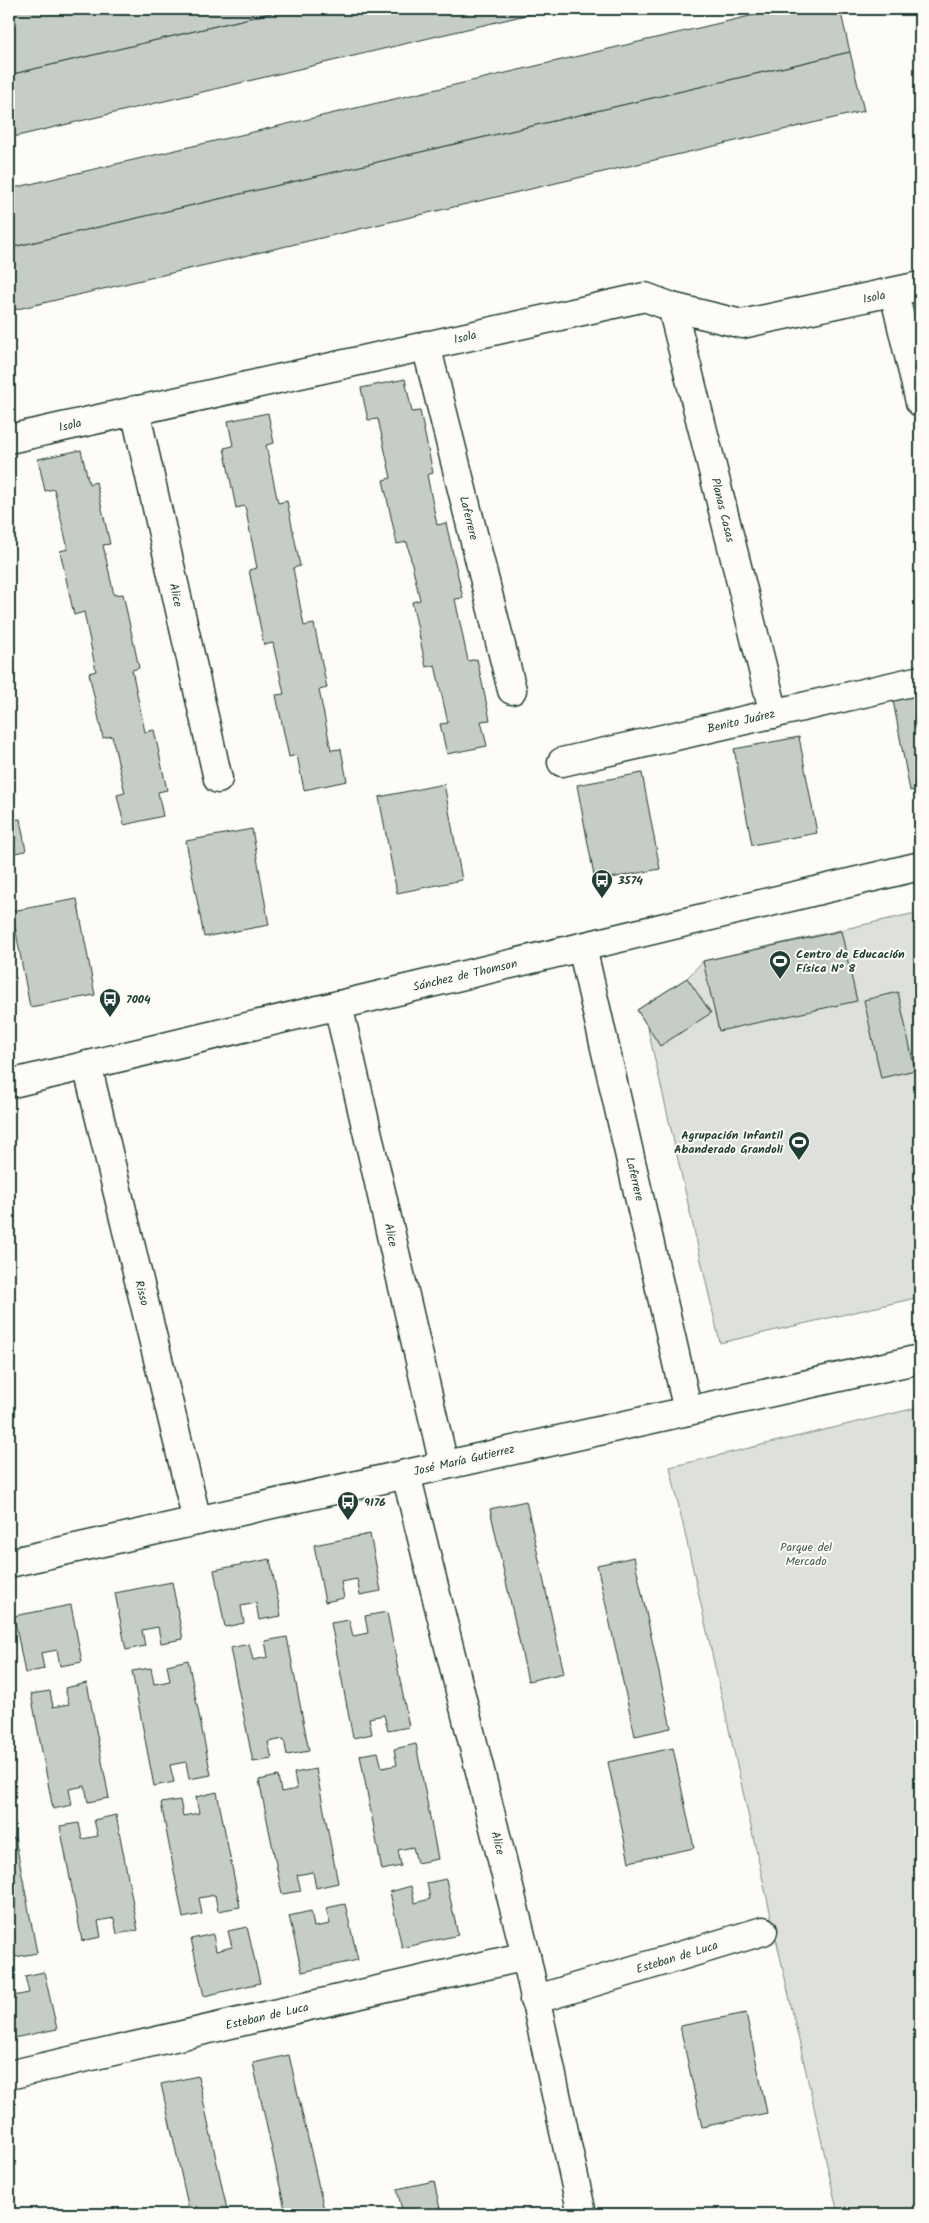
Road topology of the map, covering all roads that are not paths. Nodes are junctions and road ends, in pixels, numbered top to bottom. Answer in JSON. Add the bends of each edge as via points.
{"nodes":[{"id":1,"x":920,"y":286,"type":"edge"},
{"id":2,"x":894,"y":293,"type":"junction"},
{"id":3,"x":672,"y":307,"type":"junction"},
{"id":4,"x":426,"y":345,"type":"junction"},
{"id":5,"x":920,"y":402,"type":"edge"},
{"id":6,"x":135,"y":410,"type":"junction"},
{"id":7,"x":9,"y":438,"type":"edge"},
{"id":8,"x":920,"y":680,"type":"edge"},
{"id":9,"x":512,"y":690,"type":"dead end"},
{"id":10,"x":774,"y":714,"type":"junction"},
{"id":11,"x":562,"y":762,"type":"dead end"},
{"id":12,"x":218,"y":779,"type":"dead end"},
{"id":13,"x":920,"y":866,"type":"edge"},
{"id":14,"x":582,"y":947,"type":"junction"},
{"id":15,"x":338,"y":1005,"type":"junction"},
{"id":16,"x":87,"y":1065,"type":"junction"},
{"id":17,"x":9,"y":1084,"type":"edge"},
{"id":18,"x":920,"y":1359,"type":"edge"},
{"id":19,"x":688,"y":1410,"type":"junction"},
{"id":20,"x":444,"y":1465,"type":"junction"},
{"id":21,"x":406,"y":1474,"type":"junction"},
{"id":22,"x":197,"y":1521,"type":"junction"},
{"id":23,"x":9,"y":1563,"type":"edge"},
{"id":24,"x":763,"y":1931,"type":"dead end"},
{"id":25,"x":526,"y":1956,"type":"junction"},
{"id":26,"x":534,"y":2000,"type":"junction"},
{"id":27,"x":9,"y":2075,"type":"edge"},
{"id":28,"x":582,"y":2214,"type":"edge"}],
"edges":[{"from":1,"to":2,"type":"street","name":"Isola"},
{"from":2,"to":3,"type":"street","name":"Isola","via":[[742,324]]},
{"from":2,"to":5,"type":"street"},
{"from":3,"to":4,"type":"street","name":"Isola","via":[[645,297]]},
{"from":3,"to":10,"type":"street","name":"Planas Casas"},
{"from":4,"to":6,"type":"street","name":"Isola"},
{"from":4,"to":9,"type":"street","name":"Laferrere"},
{"from":6,"to":7,"type":"street","name":"Isola"},
{"from":6,"to":12,"type":"street","name":"Alice"},
{"from":8,"to":10,"type":"street","name":"Benito Juárez"},
{"from":10,"to":11,"type":"street","name":"Benito Juárez"},
{"from":13,"to":14,"type":"street","name":"Sánchez de Thomson"},
{"from":14,"to":15,"type":"street","name":"Sánchez de Thomson"},
{"from":14,"to":19,"type":"street","name":"Laferrere"},
{"from":15,"to":16,"type":"street","name":"Sánchez de Thomson"},
{"from":15,"to":20,"type":"street","name":"Alice"},
{"from":16,"to":17,"type":"street","name":"Sánchez de Thomson"},
{"from":16,"to":22,"type":"street","name":"Risso"},
{"from":18,"to":19,"type":"street","name":"José María Gutierrez"},
{"from":19,"to":20,"type":"street","name":"José María Gutierrez"},
{"from":20,"to":21,"type":"street","name":"José María Gutierrez"},
{"from":21,"to":22,"type":"street","name":"José María Gutierrez"},
{"from":21,"to":25,"type":"street","name":"Alice"},
{"from":22,"to":23,"type":"street","name":"José María Gutierrez"},
{"from":24,"to":26,"type":"street","name":"Esteban de Luca"},
{"from":25,"to":26,"type":"street","name":"Alice"},
{"from":25,"to":27,"type":"street","name":"Esteban de Luca"},
{"from":26,"to":28,"type":"street","name":"Alice"}]}
